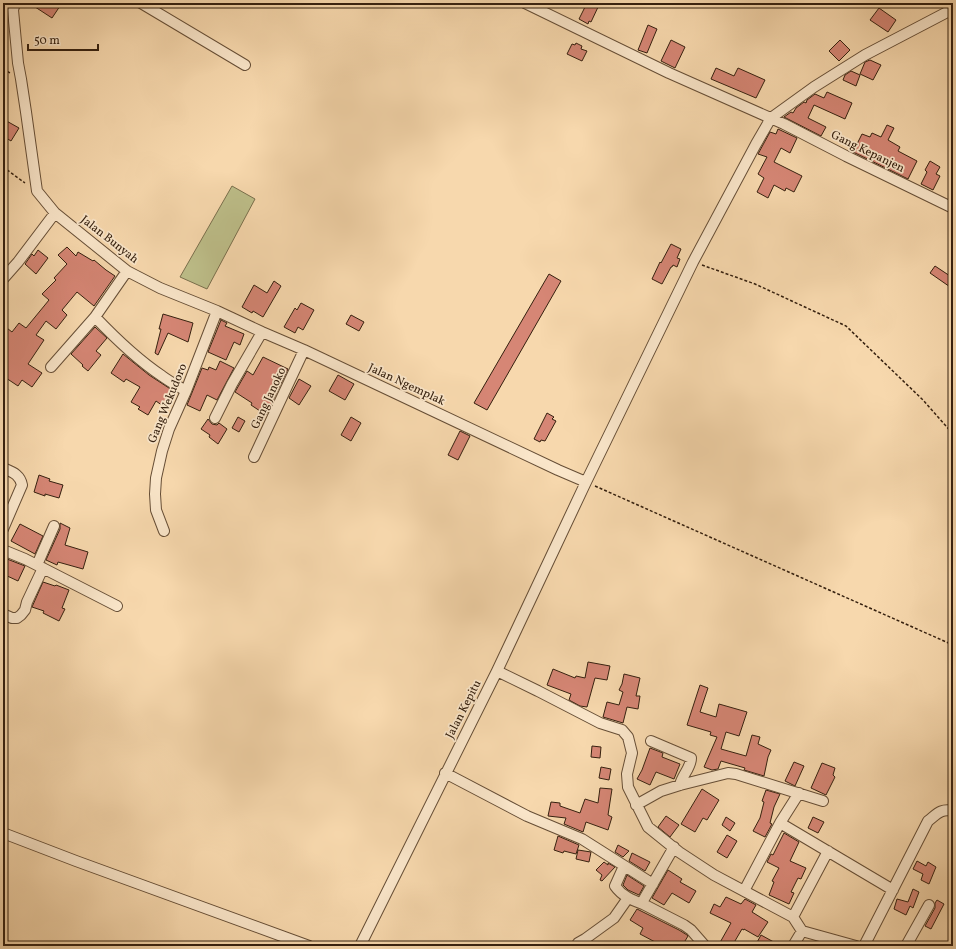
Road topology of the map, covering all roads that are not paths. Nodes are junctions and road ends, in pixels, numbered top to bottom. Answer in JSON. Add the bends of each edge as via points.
{"nodes":[{"id":1,"x":15,"y":3,"type":"edge"},
{"id":2,"x":141,"y":3,"type":"edge"},
{"id":3,"x":525,"y":3,"type":"edge"},
{"id":4,"x":953,"y":9,"type":"edge"},
{"id":5,"x":246,"y":65,"type":"dead end"},
{"id":6,"x":771,"y":118,"type":"junction"},
{"id":7,"x":953,"y":208,"type":"edge"},
{"id":8,"x":55,"y":213,"type":"junction"},
{"id":9,"x":127,"y":271,"type":"junction"},
{"id":10,"x":3,"y":279,"type":"edge"},
{"id":11,"x":217,"y":311,"type":"junction"},
{"id":12,"x":95,"y":316,"type":"junction"},
{"id":13,"x":262,"y":332,"type":"junction"},
{"id":14,"x":304,"y":350,"type":"junction"},
{"id":15,"x":51,"y":367,"type":"dead end"},
{"id":16,"x":186,"y":391,"type":"junction"},
{"id":17,"x":215,"y":418,"type":"dead end"},
{"id":18,"x":254,"y":457,"type":"dead end"},
{"id":19,"x":3,"y":468,"type":"edge"},
{"id":20,"x":586,"y":482,"type":"junction"},
{"id":21,"x":54,"y":526,"type":"dead end"},
{"id":22,"x":3,"y":529,"type":"edge"},
{"id":23,"x":164,"y":531,"type":"dead end"},
{"id":24,"x":3,"y":550,"type":"edge"},
{"id":25,"x":40,"y":566,"type":"junction"},
{"id":26,"x":117,"y":606,"type":"dead end"},
{"id":27,"x":3,"y":614,"type":"edge"},
{"id":28,"x":497,"y":671,"type":"junction"},
{"id":29,"x":651,"y":741,"type":"dead end"},
{"id":30,"x":445,"y":773,"type":"junction"},
{"id":31,"x":680,"y":785,"type":"junction"},
{"id":32,"x":799,"y":793,"type":"junction"},
{"id":33,"x":822,"y":800,"type":"dead end"},
{"id":34,"x":636,"y":805,"type":"junction"},
{"id":35,"x":953,"y":811,"type":"edge"},
{"id":36,"x":780,"y":823,"type":"junction"},
{"id":37,"x":3,"y":833,"type":"edge"},
{"id":38,"x":674,"y":848,"type":"junction"},
{"id":39,"x":828,"y":851,"type":"junction"},
{"id":40,"x":624,"y":866,"type":"junction"},
{"id":41,"x":653,"y":884,"type":"junction"},
{"id":42,"x":893,"y":890,"type":"junction"},
{"id":43,"x":744,"y":891,"type":"junction"},
{"id":44,"x":628,"y":898,"type":"junction"},
{"id":45,"x":643,"y":904,"type":"junction"},
{"id":46,"x":929,"y":905,"type":"dead end"},
{"id":47,"x":793,"y":917,"type":"junction"},
{"id":48,"x":802,"y":931,"type":"junction"},
{"id":49,"x":580,"y":943,"type":"edge"},
{"id":50,"x":309,"y":946,"type":"edge"},
{"id":51,"x":360,"y":946,"type":"edge"},
{"id":52,"x":705,"y":946,"type":"edge"},
{"id":53,"x":793,"y":946,"type":"edge"},
{"id":54,"x":856,"y":946,"type":"edge"},
{"id":55,"x":864,"y":946,"type":"edge"},
{"id":56,"x":906,"y":946,"type":"edge"}],
"edges":[{"from":1,"to":8,"type":"street","name":"Jalan Bunyah","via":[[13,10],[18,63],[37,191]]},
{"from":2,"to":5,"type":"street"},
{"from":3,"to":6,"type":"street","name":"Gang Kepanjen","via":[[669,73]]},
{"from":4,"to":6,"type":"street","via":[[865,55]]},
{"from":6,"to":7,"type":"street","name":"Gang Kepanjen"},
{"from":6,"to":20,"type":"street","name":"Jalan Kepitu","via":[[694,262]]},
{"from":8,"to":9,"type":"street","name":"Jalan Bunyah"},
{"from":8,"to":10,"type":"street"},
{"from":9,"to":11,"type":"street","name":"Jalan Bunyah","via":[[160,288]]},
{"from":9,"to":12,"type":"street"},
{"from":11,"to":13,"type":"street","name":"Jalan Ngemplak"},
{"from":11,"to":16,"type":"street","name":"Gang Wekudoro"},
{"from":12,"to":15,"type":"street"},
{"from":12,"to":16,"type":"street","via":[[134,354]]},
{"from":13,"to":14,"type":"street","name":"Jalan Ngemplak"},
{"from":13,"to":17,"type":"street"},
{"from":14,"to":18,"type":"street","name":"Gang Janoko"},
{"from":14,"to":20,"type":"street","name":"Jalan Ngemplak"},
{"from":16,"to":23,"type":"street","name":"Gang Wekudoro","via":[[169,429],[156,478],[156,510]]},
{"from":19,"to":22,"type":"street","via":[[19,476],[22,485]]},
{"from":20,"to":28,"type":"street","name":"Jalan Kepitu"},
{"from":21,"to":25,"type":"street"},
{"from":24,"to":25,"type":"street"},
{"from":25,"to":26,"type":"street"},
{"from":25,"to":27,"type":"street","via":[[25,610],[17,618]]},
{"from":28,"to":30,"type":"street","name":"Jalan Kepitu"},
{"from":28,"to":34,"type":"street","via":[[600,723],[622,730],[628,737],[632,753],[627,774],[628,787]]},
{"from":29,"to":31,"type":"street","via":[[691,758]]},
{"from":30,"to":40,"type":"street","via":[[527,816],[582,839]]},
{"from":30,"to":51,"type":"street","name":"Jalan Kepitu"},
{"from":31,"to":32,"type":"street","via":[[728,772]]},
{"from":31,"to":34,"type":"street","via":[[661,791]]},
{"from":32,"to":33,"type":"street"},
{"from":32,"to":36,"type":"street"},
{"from":34,"to":38,"type":"street","via":[[648,827]]},
{"from":35,"to":42,"type":"street","via":[[940,811],[928,821]]},
{"from":36,"to":39,"type":"street"},
{"from":36,"to":43,"type":"street"},
{"from":37,"to":50,"type":"street"},
{"from":38,"to":41,"type":"street"},
{"from":38,"to":43,"type":"street","via":[[714,875]]},
{"from":39,"to":42,"type":"street"},
{"from":39,"to":47,"type":"street"},
{"from":40,"to":41,"type":"street"},
{"from":40,"to":44,"type":"street","via":[[615,886]]},
{"from":41,"to":45,"type":"street"},
{"from":42,"to":55,"type":"street"},
{"from":43,"to":47,"type":"street"},
{"from":44,"to":45,"type":"street"},
{"from":44,"to":49,"type":"street","via":[[614,918]]},
{"from":45,"to":52,"type":"street","via":[[684,924]]},
{"from":46,"to":56,"type":"street"},
{"from":47,"to":48,"type":"street"},
{"from":48,"to":53,"type":"street"},
{"from":48,"to":54,"type":"street"}]}
